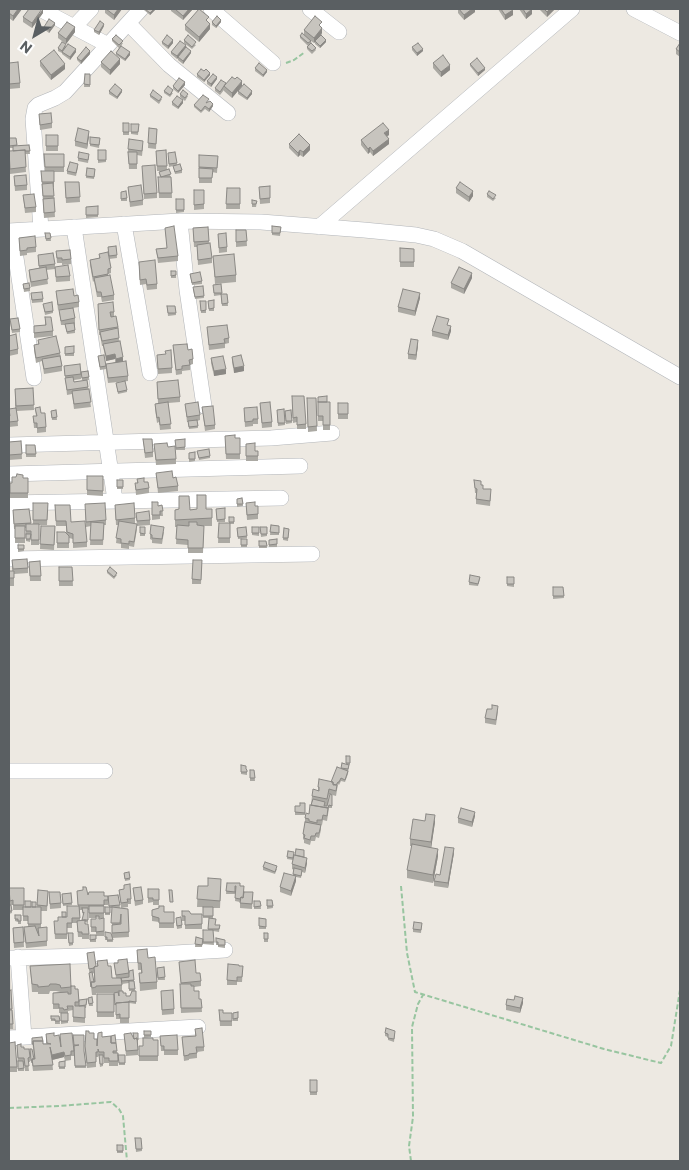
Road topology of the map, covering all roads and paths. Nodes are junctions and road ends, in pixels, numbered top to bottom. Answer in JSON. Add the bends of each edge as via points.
{"nodes":[{"id":1,"x":40,"y":9,"type":"edge"},
{"id":2,"x":91,"y":9,"type":"edge"},
{"id":3,"x":141,"y":9,"type":"edge"},
{"id":4,"x":211,"y":9,"type":"edge"},
{"id":5,"x":310,"y":9,"type":"edge"},
{"id":6,"x":634,"y":9,"type":"edge"},
{"id":7,"x":568,"y":10,"type":"edge"},
{"id":8,"x":128,"y":23,"type":"junction"},
{"id":9,"x":74,"y":28,"type":"junction"},
{"id":10,"x":338,"y":32,"type":"dead end"},
{"id":11,"x":680,"y":33,"type":"edge"},
{"id":12,"x":108,"y":45,"type":"junction"},
{"id":13,"x":305,"y":52,"type":"dead end"},
{"id":14,"x":274,"y":63,"type":"joint"},
{"id":15,"x":228,"y":113,"type":"dead end"},
{"id":16,"x":180,"y":221,"type":"junction"},
{"id":17,"x":124,"y":224,"type":"junction"},
{"id":18,"x":319,"y":226,"type":"junction"},
{"id":19,"x":74,"y":227,"type":"junction"},
{"id":20,"x":41,"y":229,"type":"junction"},
{"id":21,"x":10,"y":231,"type":"edge"},
{"id":22,"x":150,"y":373,"type":"dead end"},
{"id":23,"x":680,"y":377,"type":"edge"},
{"id":24,"x":34,"y":378,"type":"dead end"},
{"id":25,"x":204,"y":406,"type":"edge"},
{"id":26,"x":332,"y":433,"type":"dead end"},
{"id":27,"x":107,"y":442,"type":"junction"},
{"id":28,"x":9,"y":445,"type":"edge"},
{"id":29,"x":300,"y":466,"type":"dead end"},
{"id":30,"x":111,"y":472,"type":"junction"},
{"id":31,"x":9,"y":474,"type":"edge"},
{"id":32,"x":281,"y":498,"type":"dead end"},
{"id":33,"x":115,"y":500,"type":"junction"},
{"id":34,"x":9,"y":503,"type":"edge"},
{"id":35,"x":312,"y":554,"type":"dead end"},
{"id":36,"x":10,"y":559,"type":"edge"},
{"id":37,"x":9,"y":771,"type":"edge"},
{"id":38,"x":105,"y":771,"type":"dead end"},
{"id":39,"x":401,"y":886,"type":"dead end"},
{"id":40,"x":225,"y":950,"type":"dead end"},
{"id":41,"x":14,"y":958,"type":"edge"},
{"id":42,"x":680,"y":990,"type":"edge"},
{"id":43,"x":423,"y":995,"type":"junction"},
{"id":44,"x":198,"y":1026,"type":"dead end"},
{"id":45,"x":24,"y":1037,"type":"junction"},
{"id":46,"x":9,"y":1038,"type":"edge"},
{"id":47,"x":9,"y":1108,"type":"edge"},
{"id":48,"x":127,"y":1161,"type":"edge"},
{"id":49,"x":411,"y":1161,"type":"edge"}],
"edges":[{"from":1,"to":9,"type":"street"},
{"from":2,"to":9,"type":"street"},
{"from":3,"to":8,"type":"street"},
{"from":4,"to":14,"type":"street"},
{"from":5,"to":10,"type":"street"},
{"from":6,"to":11,"type":"street"},
{"from":7,"to":18,"type":"street"},
{"from":8,"to":12,"type":"street"},
{"from":8,"to":15,"type":"street","via":[[169,64]]},
{"from":9,"to":12,"type":"street"},
{"from":12,"to":20,"type":"street","via":[[65,92],[38,105],[33,113]]},
{"from":13,"to":14,"type":"path","via":[[287,63]]},
{"from":16,"to":17,"type":"street"},
{"from":16,"to":18,"type":"street"},
{"from":16,"to":25,"type":"street"},
{"from":17,"to":19,"type":"street"},
{"from":17,"to":22,"type":"street"},
{"from":18,"to":23,"type":"street","via":[[416,235],[449,244]]},
{"from":19,"to":20,"type":"street"},
{"from":19,"to":27,"type":"street"},
{"from":20,"to":21,"type":"street"},
{"from":21,"to":24,"type":"street"},
{"from":26,"to":27,"type":"street"},
{"from":27,"to":28,"type":"street"},
{"from":27,"to":30,"type":"street"},
{"from":29,"to":30,"type":"street"},
{"from":30,"to":31,"type":"street"},
{"from":30,"to":33,"type":"street"},
{"from":32,"to":33,"type":"street"},
{"from":33,"to":34,"type":"street"},
{"from":34,"to":36,"type":"street"},
{"from":35,"to":36,"type":"street"},
{"from":37,"to":38,"type":"street"},
{"from":39,"to":43,"type":"path","via":[[407,953],[415,992]]},
{"from":40,"to":41,"type":"street"},
{"from":41,"to":45,"type":"street"},
{"from":42,"to":43,"type":"path","via":[[671,1046],[662,1063]]},
{"from":43,"to":49,"type":"path","via":[[412,1026]]},
{"from":44,"to":45,"type":"street"},
{"from":45,"to":46,"type":"street"},
{"from":47,"to":48,"type":"path","via":[[111,1102],[123,1116]]}]}
